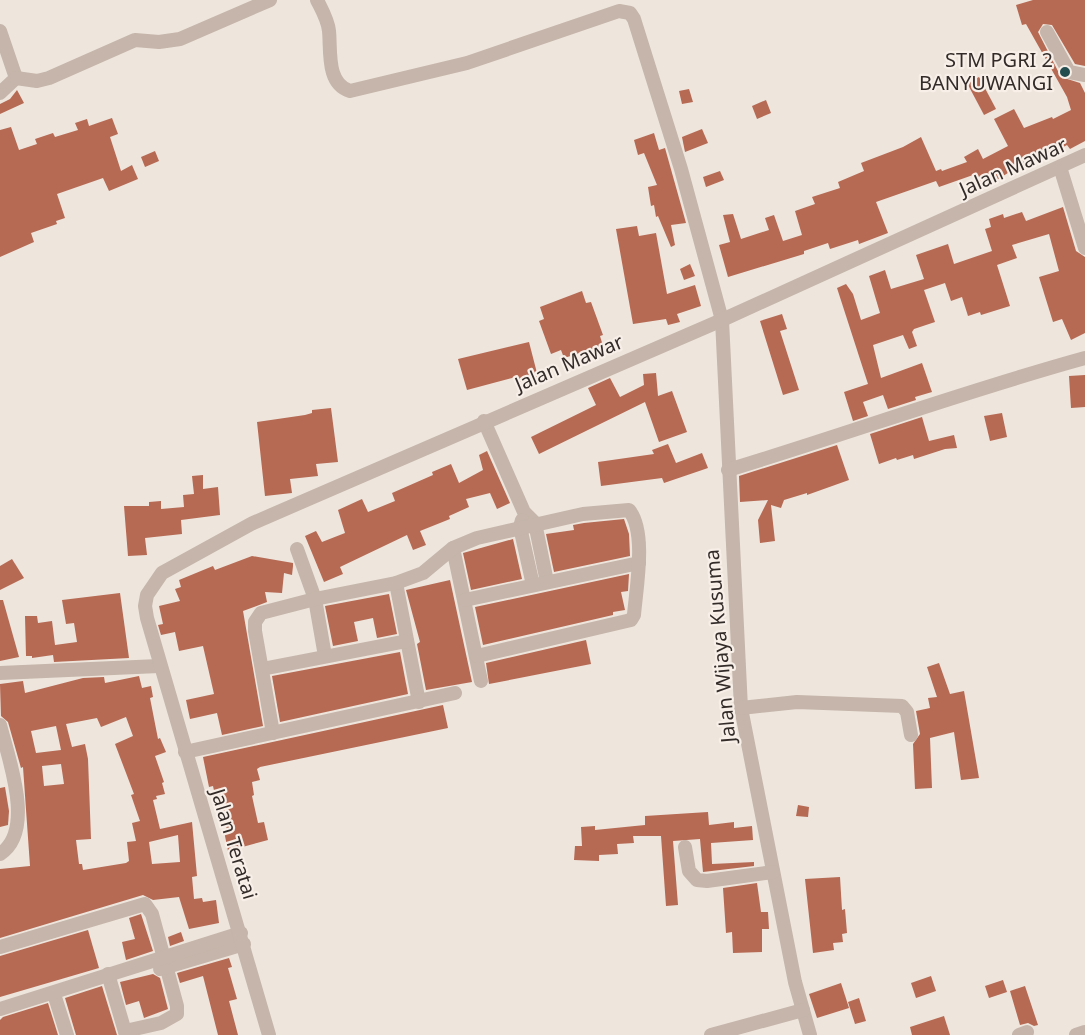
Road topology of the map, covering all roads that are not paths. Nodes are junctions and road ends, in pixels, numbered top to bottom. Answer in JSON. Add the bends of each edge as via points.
{"nodes":[{"id":1,"x":270,"y":0,"type":"edge"},
{"id":2,"x":317,"y":0,"type":"edge"},
{"id":3,"x":0,"y":31,"type":"edge"},
{"id":4,"x":1047,"y":32,"type":"dead end"},
{"id":5,"x":1085,"y":75,"type":"edge"},
{"id":6,"x":16,"y":78,"type":"junction"},
{"id":7,"x":0,"y":93,"type":"edge"},
{"id":8,"x":1085,"y":155,"type":"edge"},
{"id":9,"x":1060,"y":166,"type":"junction"},
{"id":10,"x":1085,"y":248,"type":"edge"},
{"id":11,"x":722,"y":320,"type":"junction"},
{"id":12,"x":1085,"y":358,"type":"edge"},
{"id":13,"x":484,"y":421,"type":"junction"},
{"id":14,"x":728,"y":470,"type":"junction"},
{"id":15,"x":524,"y":512,"type":"junction"},
{"id":16,"x":535,"y":523,"type":"junction"},
{"id":17,"x":520,"y":527,"type":"junction"},
{"id":18,"x":453,"y":548,"type":"junction"},
{"id":19,"x":297,"y":549,"type":"dead end"},
{"id":20,"x":639,"y":563,"type":"junction"},
{"id":21,"x":396,"y":583,"type":"junction"},
{"id":22,"x":540,"y":584,"type":"junction"},
{"id":23,"x":315,"y":599,"type":"junction"},
{"id":24,"x":465,"y":600,"type":"junction"},
{"id":25,"x":407,"y":641,"type":"junction"},
{"id":26,"x":325,"y":656,"type":"junction"},
{"id":27,"x":477,"y":656,"type":"junction"},
{"id":28,"x":159,"y":666,"type":"junction"},
{"id":29,"x":262,"y":669,"type":"junction"},
{"id":30,"x":0,"y":673,"type":"edge"},
{"id":31,"x":481,"y":681,"type":"dead end"},
{"id":32,"x":455,"y":693,"type":"dead end"},
{"id":33,"x":419,"y":702,"type":"junction"},
{"id":34,"x":741,"y":708,"type":"junction"},
{"id":35,"x":0,"y":725,"type":"edge"},
{"id":36,"x":273,"y":734,"type":"junction"},
{"id":37,"x":911,"y":735,"type":"dead end"},
{"id":38,"x":185,"y":752,"type":"junction"},
{"id":39,"x":686,"y":847,"type":"dead end"},
{"id":40,"x":0,"y":854,"type":"edge"},
{"id":41,"x":773,"y":872,"type":"junction"},
{"id":42,"x":242,"y":939,"type":"junction"},
{"id":43,"x":0,"y":947,"type":"edge"},
{"id":44,"x":165,"y":962,"type":"junction"},
{"id":45,"x":110,"y":978,"type":"junction"},
{"id":46,"x":54,"y":994,"type":"junction"},
{"id":47,"x":0,"y":1009,"type":"edge"},
{"id":48,"x":803,"y":1010,"type":"junction"},
{"id":49,"x":1085,"y":1032,"type":"edge"},
{"id":50,"x":126,"y":1033,"type":"edge"},
{"id":51,"x":67,"y":1035,"type":"edge"},
{"id":52,"x":269,"y":1035,"type":"edge"},
{"id":53,"x":711,"y":1035,"type":"edge"},
{"id":54,"x":810,"y":1035,"type":"edge"},
{"id":55,"x":1076,"y":1035,"type":"edge"}],
"edges":[{"from":1,"to":6,"type":"street","via":[[180,39],[135,40],[49,78]]},
{"from":2,"to":11,"type":"street","name":"Jalan Wijaya Kusuma","via":[[329,30],[338,84],[350,91],[467,63],[619,11],[630,13],[681,169]]},
{"from":3,"to":6,"type":"street"},
{"from":4,"to":5,"type":"street","via":[[1069,72]]},
{"from":6,"to":7,"type":"street"},
{"from":8,"to":9,"type":"street","name":"Jalan Mawar"},
{"from":9,"to":10,"type":"street"},
{"from":9,"to":11,"type":"street","name":"Jalan Mawar"},
{"from":11,"to":13,"type":"street","name":"Jalan Mawar"},
{"from":11,"to":14,"type":"street","name":"Jalan Wijaya Kusuma"},
{"from":12,"to":14,"type":"street","via":[[1011,378]]},
{"from":13,"to":15,"type":"street"},
{"from":13,"to":28,"type":"street","name":"Jalan Mawar","via":[[253,523],[162,573],[147,595],[145,606]]},
{"from":14,"to":34,"type":"street","name":"Jalan Wijaya Kusuma"},
{"from":15,"to":16,"type":"street"},
{"from":15,"to":17,"type":"street"},
{"from":16,"to":17,"type":"street"},
{"from":16,"to":20,"type":"street","via":[[629,510],[636,526]]},
{"from":16,"to":22,"type":"street"},
{"from":17,"to":18,"type":"street"},
{"from":17,"to":22,"type":"street"},
{"from":18,"to":21,"type":"street","via":[[423,573]]},
{"from":18,"to":24,"type":"street"},
{"from":19,"to":23,"type":"street"},
{"from":20,"to":22,"type":"street"},
{"from":20,"to":27,"type":"street","via":[[631,620]]},
{"from":21,"to":23,"type":"street"},
{"from":21,"to":25,"type":"street"},
{"from":22,"to":24,"type":"street"},
{"from":23,"to":26,"type":"street"},
{"from":23,"to":29,"type":"street","via":[[257,616],[255,631]]},
{"from":24,"to":27,"type":"street"},
{"from":25,"to":26,"type":"street"},
{"from":25,"to":33,"type":"street"},
{"from":26,"to":29,"type":"street"},
{"from":27,"to":31,"type":"street"},
{"from":28,"to":30,"type":"street"},
{"from":28,"to":38,"type":"street","name":"Jalan Teratai"},
{"from":29,"to":36,"type":"street"},
{"from":32,"to":33,"type":"street"},
{"from":33,"to":36,"type":"street"},
{"from":34,"to":37,"type":"street","via":[[797,702],[902,706]]},
{"from":34,"to":41,"type":"street","name":"Jalan Wijaya Kusuma"},
{"from":35,"to":40,"type":"street","via":[[19,803],[13,837]]},
{"from":36,"to":38,"type":"street"},
{"from":38,"to":42,"type":"street","name":"Jalan Teratai"},
{"from":39,"to":41,"type":"street","via":[[689,872],[697,880]]},
{"from":41,"to":48,"type":"street","name":"Jalan Wijaya Kusuma"},
{"from":42,"to":44,"type":"street"},
{"from":42,"to":52,"type":"street","name":"Jalan Teratai"},
{"from":43,"to":44,"type":"street","via":[[145,904],[152,914]]},
{"from":44,"to":45,"type":"street"},
{"from":44,"to":50,"type":"street","via":[[177,1014]]},
{"from":45,"to":46,"type":"street"},
{"from":45,"to":50,"type":"street"},
{"from":46,"to":47,"type":"street"},
{"from":46,"to":51,"type":"street"},
{"from":48,"to":53,"type":"street"},
{"from":48,"to":54,"type":"street","name":"Jalan Wijaya Kusuma"},
{"from":49,"to":55,"type":"street"}]}
